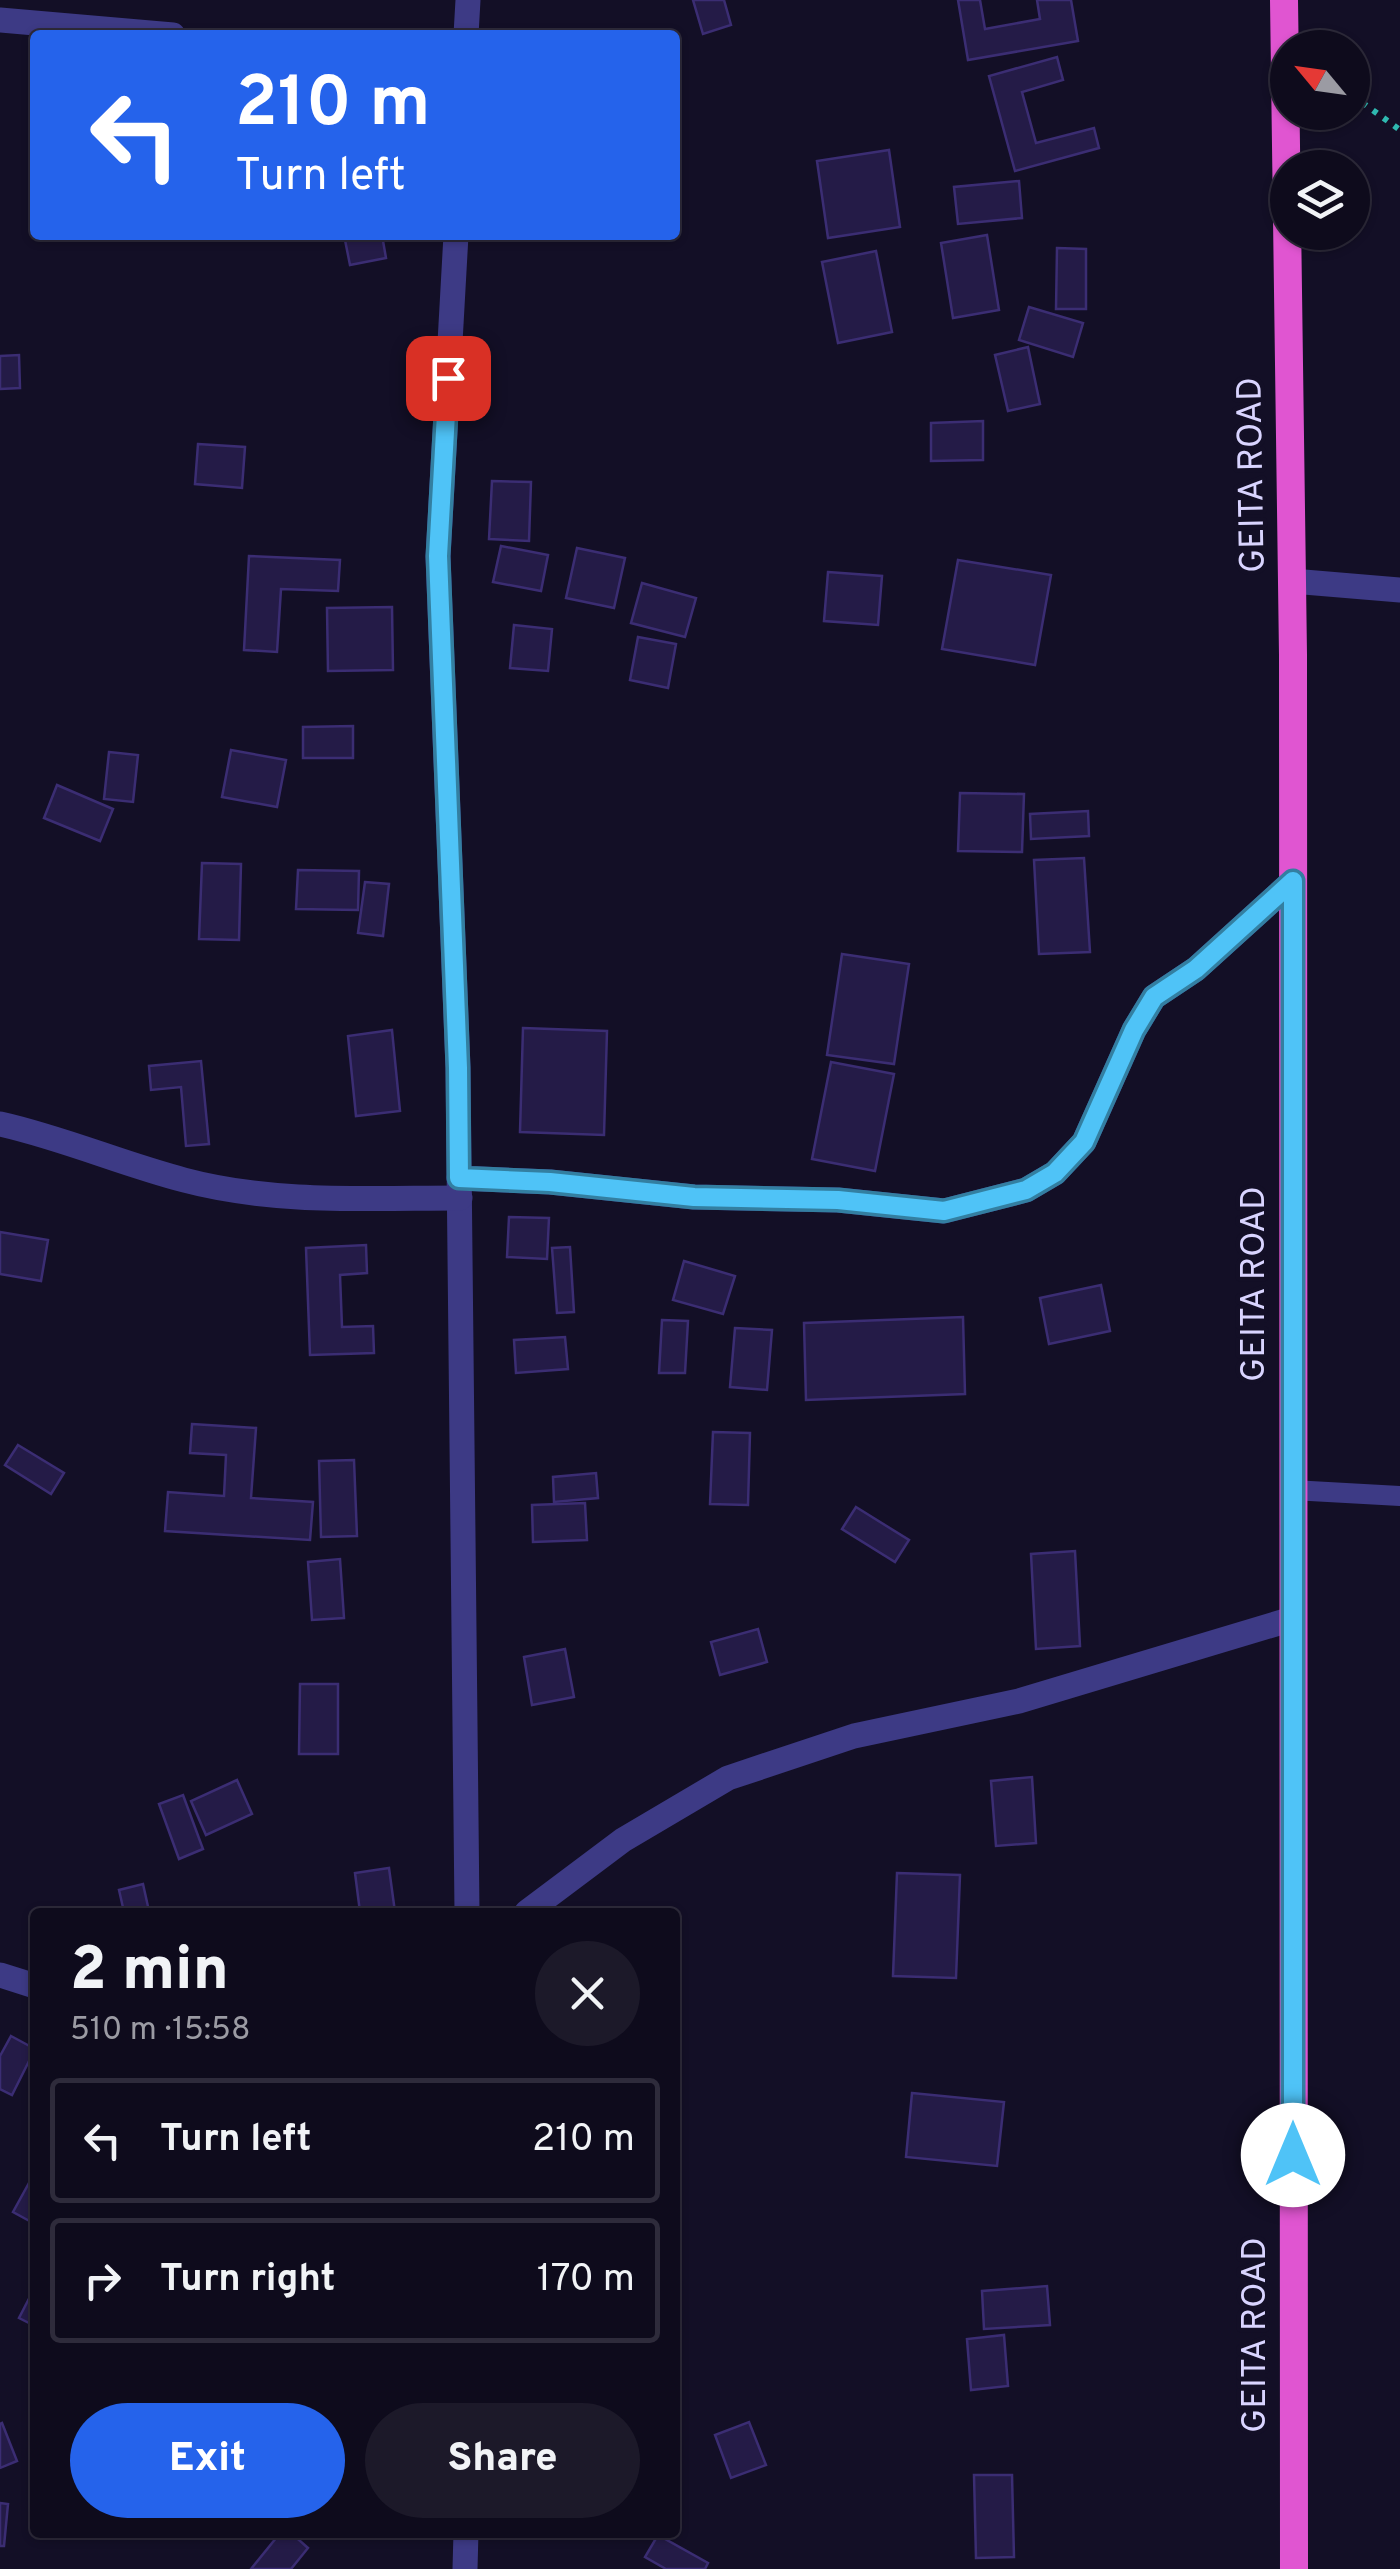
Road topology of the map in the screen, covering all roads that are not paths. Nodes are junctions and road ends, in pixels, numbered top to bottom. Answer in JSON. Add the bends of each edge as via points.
{"nodes":[{"id":1,"x":468,"y":0,"type":"edge"},
{"id":2,"x":1284,"y":0,"type":"edge"},
{"id":3,"x":0,"y":20,"type":"edge"},
{"id":4,"x":115,"y":30,"type":"edge"},
{"id":5,"x":466,"y":30,"type":"edge"},
{"id":6,"x":456,"y":240,"type":"edge"},
{"id":7,"x":1292,"y":581,"type":"junction"},
{"id":8,"x":1400,"y":590,"type":"edge"},
{"id":9,"x":1293,"y":881,"type":"junction"},
{"id":10,"x":0,"y":1124,"type":"edge"},
{"id":11,"x":459,"y":1188,"type":"junction"},
{"id":12,"x":1292,"y":1490,"type":"junction"},
{"id":13,"x":1400,"y":1496,"type":"edge"},
{"id":14,"x":1292,"y":1620,"type":"junction"},
{"id":15,"x":467,"y":1908,"type":"edge"},
{"id":16,"x":533,"y":1908,"type":"edge"},
{"id":17,"x":0,"y":1976,"type":"edge"},
{"id":18,"x":30,"y":1985,"type":"edge"},
{"id":19,"x":466,"y":2538,"type":"edge"},
{"id":20,"x":465,"y":2569,"type":"edge"},
{"id":21,"x":1294,"y":2569,"type":"edge"}],
"edges":[{"from":1,"to":5,"type":"street"},
{"from":2,"to":7,"type":"highway","name":"GEITA ROAD"},
{"from":3,"to":4,"type":"street"},
{"from":6,"to":11,"type":"street","via":[[438,556]]},
{"from":7,"to":8,"type":"street"},
{"from":7,"to":9,"type":"highway","name":"GEITA ROAD"},
{"from":9,"to":11,"type":"street","via":[[1196,969],[1154,997],[1084,1142],[1055,1173],[1026,1190],[944,1211],[550,1182]]},
{"from":9,"to":12,"type":"highway","name":"GEITA ROAD"},
{"from":10,"to":11,"type":"street","via":[[186,1181],[284,1198]]},
{"from":11,"to":15,"type":"street"},
{"from":12,"to":13,"type":"lane"},
{"from":12,"to":14,"type":"highway","name":"GEITA ROAD"},
{"from":14,"to":16,"type":"street","via":[[1019,1701],[854,1736],[728,1778],[623,1840]]},
{"from":14,"to":21,"type":"highway","name":"GEITA ROAD"},
{"from":17,"to":18,"type":"street"},
{"from":19,"to":20,"type":"street"}]}
